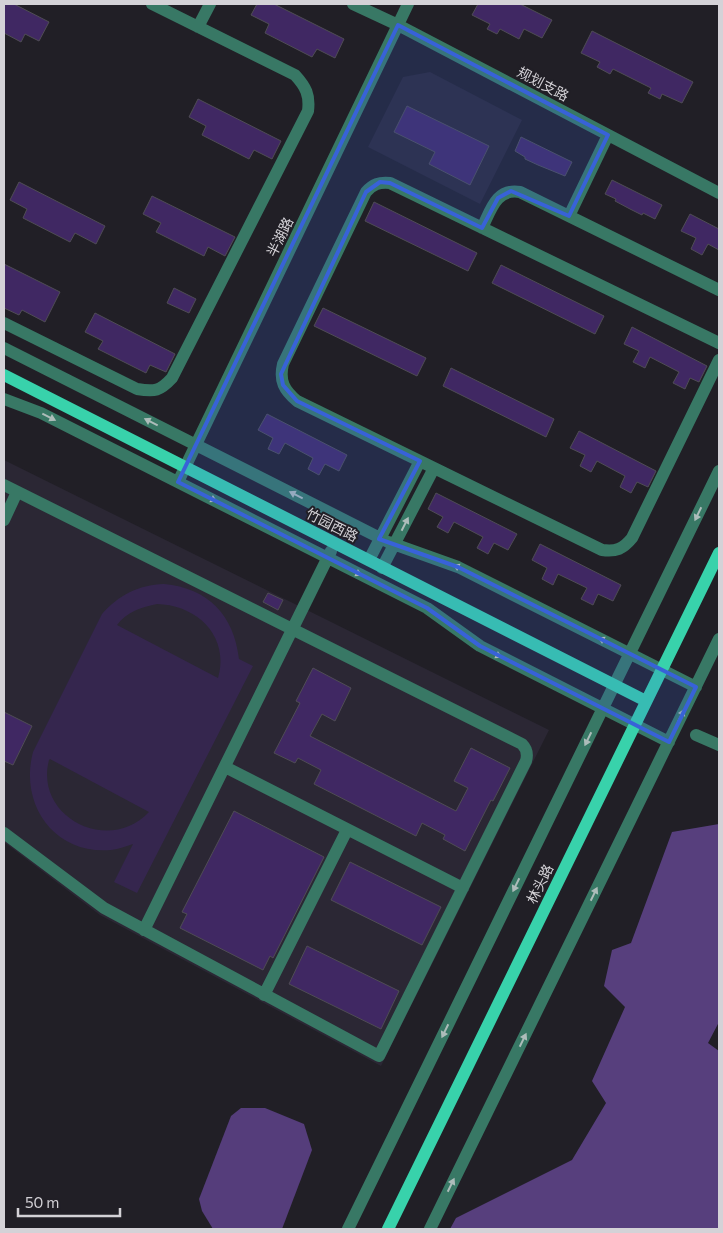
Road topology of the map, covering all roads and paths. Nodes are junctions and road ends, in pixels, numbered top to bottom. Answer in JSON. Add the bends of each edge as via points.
{"nodes":[{"id":1,"x":152,"y":4,"type":"edge"},
{"id":2,"x":210,"y":4,"type":"edge"},
{"id":3,"x":353,"y":4,"type":"edge"},
{"id":4,"x":408,"y":4,"type":"edge"},
{"id":5,"x":398,"y":25,"type":"junction"},
{"id":6,"x":198,"y":27,"type":"junction"},
{"id":7,"x":608,"y":134,"type":"junction"},
{"id":8,"x":719,"y":193,"type":"edge"},
{"id":9,"x":569,"y":216,"type":"junction"},
{"id":10,"x":482,"y":228,"type":"junction"},
{"id":11,"x":719,"y":290,"type":"edge"},
{"id":12,"x":4,"y":323,"type":"edge"},
{"id":13,"x":719,"y":343,"type":"edge"},
{"id":14,"x":4,"y":348,"type":"edge"},
{"id":15,"x":719,"y":360,"type":"edge"},
{"id":16,"x":4,"y":375,"type":"edge"},
{"id":17,"x":4,"y":400,"type":"edge"},
{"id":18,"x":197,"y":445,"type":"junction"},
{"id":19,"x":420,"y":461,"type":"junction"},
{"id":20,"x":186,"y":468,"type":"junction"},
{"id":21,"x":434,"y":468,"type":"junction"},
{"id":22,"x":719,"y":471,"type":"edge"},
{"id":23,"x":178,"y":482,"type":"junction"},
{"id":24,"x":4,"y":485,"type":"edge"},
{"id":25,"x":18,"y":492,"type":"junction"},
{"id":26,"x":4,"y":520,"type":"edge"},
{"id":27,"x":380,"y":538,"type":"junction"},
{"id":28,"x":335,"y":543,"type":"junction"},
{"id":29,"x":394,"y":544,"type":"junction"},
{"id":30,"x":719,"y":553,"type":"edge"},
{"id":31,"x":368,"y":560,"type":"junction"},
{"id":32,"x":382,"y":568,"type":"junction"},
{"id":33,"x":293,"y":630,"type":"junction"},
{"id":34,"x":719,"y":639,"type":"edge"},
{"id":35,"x":630,"y":653,"type":"junction"},
{"id":36,"x":662,"y":670,"type":"junction"},
{"id":37,"x":614,"y":685,"type":"junction"},
{"id":38,"x":696,"y":687,"type":"junction"},
{"id":39,"x":646,"y":701,"type":"junction"},
{"id":40,"x":603,"y":708,"type":"junction"},
{"id":41,"x":635,"y":725,"type":"junction"},
{"id":42,"x":696,"y":735,"type":"dead end"},
{"id":43,"x":668,"y":742,"type":"junction"},
{"id":44,"x":719,"y":744,"type":"edge"},
{"id":45,"x":224,"y":767,"type":"junction"},
{"id":46,"x":348,"y":830,"type":"junction"},
{"id":47,"x":4,"y":832,"type":"edge"},
{"id":48,"x":463,"y":888,"type":"junction"},
{"id":49,"x":144,"y":930,"type":"junction"},
{"id":50,"x":264,"y":995,"type":"junction"},
{"id":51,"x":348,"y":1229,"type":"edge"},
{"id":52,"x":388,"y":1229,"type":"edge"},
{"id":53,"x":430,"y":1229,"type":"edge"}],
"edges":[{"from":1,"to":6,"type":"street"},
{"from":2,"to":6,"type":"street"},
{"from":3,"to":5,"type":"street","name":"规划支路"},
{"from":4,"to":5,"type":"street","name":"半湖路"},
{"from":5,"to":7,"type":"street","name":"规划支路"},
{"from":5,"to":18,"type":"street","name":"半湖路"},
{"from":6,"to":12,"type":"street","via":[[295,75],[305,86],[309,99],[308,110],[172,378],[163,388],[137,389]]},
{"from":7,"to":8,"type":"street","name":"规划支路"},
{"from":7,"to":9,"type":"street"},
{"from":9,"to":10,"type":"street","via":[[520,192],[511,191],[498,198]]},
{"from":9,"to":11,"type":"street"},
{"from":10,"to":13,"type":"street"},
{"from":10,"to":19,"type":"street","via":[[390,182],[372,185],[282,369],[283,385],[297,401]]},
{"from":18,"to":14,"type":"street","one_way":true},
{"from":15,"to":21,"type":"street","via":[[632,538],[620,550],[602,550]]},
{"from":16,"to":20,"type":"main road","name":"竹园西路"},
{"from":17,"to":23,"type":"street","one_way":true,"via":[[41,413]]},
{"from":18,"to":20,"type":"street","name":"半湖路"},
{"from":27,"to":18,"type":"street","one_way":true},
{"from":19,"to":21,"type":"street"},
{"from":19,"to":27,"type":"street"},
{"from":20,"to":23,"type":"street","name":"半湖路"},
{"from":20,"to":28,"type":"main road","name":"竹园西路"},
{"from":29,"to":21,"type":"street","one_way":true},
{"from":22,"to":35,"type":"street","one_way":true},
{"from":23,"to":40,"type":"street","one_way":true,"via":[[428,608],[480,646]]},
{"from":24,"to":25,"type":"street"},
{"from":25,"to":26,"type":"street"},
{"from":25,"to":33,"type":"street"},
{"from":27,"to":29,"type":"street"},
{"from":27,"to":31,"type":"street"},
{"from":28,"to":31,"type":"main road","name":"竹园西路"},
{"from":28,"to":33,"type":"street"},
{"from":29,"to":32,"type":"street"},
{"from":35,"to":29,"type":"street","one_way":true,"via":[[458,567]]},
{"from":30,"to":36,"type":"main road","name":"林头路"},
{"from":31,"to":32,"type":"main road","name":"竹园西路"},
{"from":32,"to":37,"type":"main road","name":"竹园西路"},
{"from":33,"to":45,"type":"street"},
{"from":33,"to":48,"type":"street","via":[[526,748],[526,761]]},
{"from":34,"to":38,"type":"street"},
{"from":35,"to":36,"type":"street"},
{"from":35,"to":37,"type":"street"},
{"from":36,"to":38,"type":"street"},
{"from":36,"to":39,"type":"main road","name":"林头路"},
{"from":37,"to":39,"type":"main road","name":"竹园西路"},
{"from":37,"to":40,"type":"street"},
{"from":43,"to":38,"type":"street","one_way":true},
{"from":39,"to":41,"type":"main road","name":"林头路"},
{"from":40,"to":41,"type":"street"},
{"from":40,"to":51,"type":"street","one_way":true},
{"from":41,"to":43,"type":"street"},
{"from":41,"to":52,"type":"main road","name":"林头路"},
{"from":42,"to":44,"type":"street"},
{"from":53,"to":43,"type":"street","one_way":true},
{"from":45,"to":46,"type":"street"},
{"from":45,"to":49,"type":"street"},
{"from":46,"to":48,"type":"street"},
{"from":46,"to":50,"type":"street"},
{"from":47,"to":49,"type":"street","via":[[104,908]]},
{"from":48,"to":50,"type":"street","via":[[378,1056]]},
{"from":49,"to":50,"type":"street"}]}
